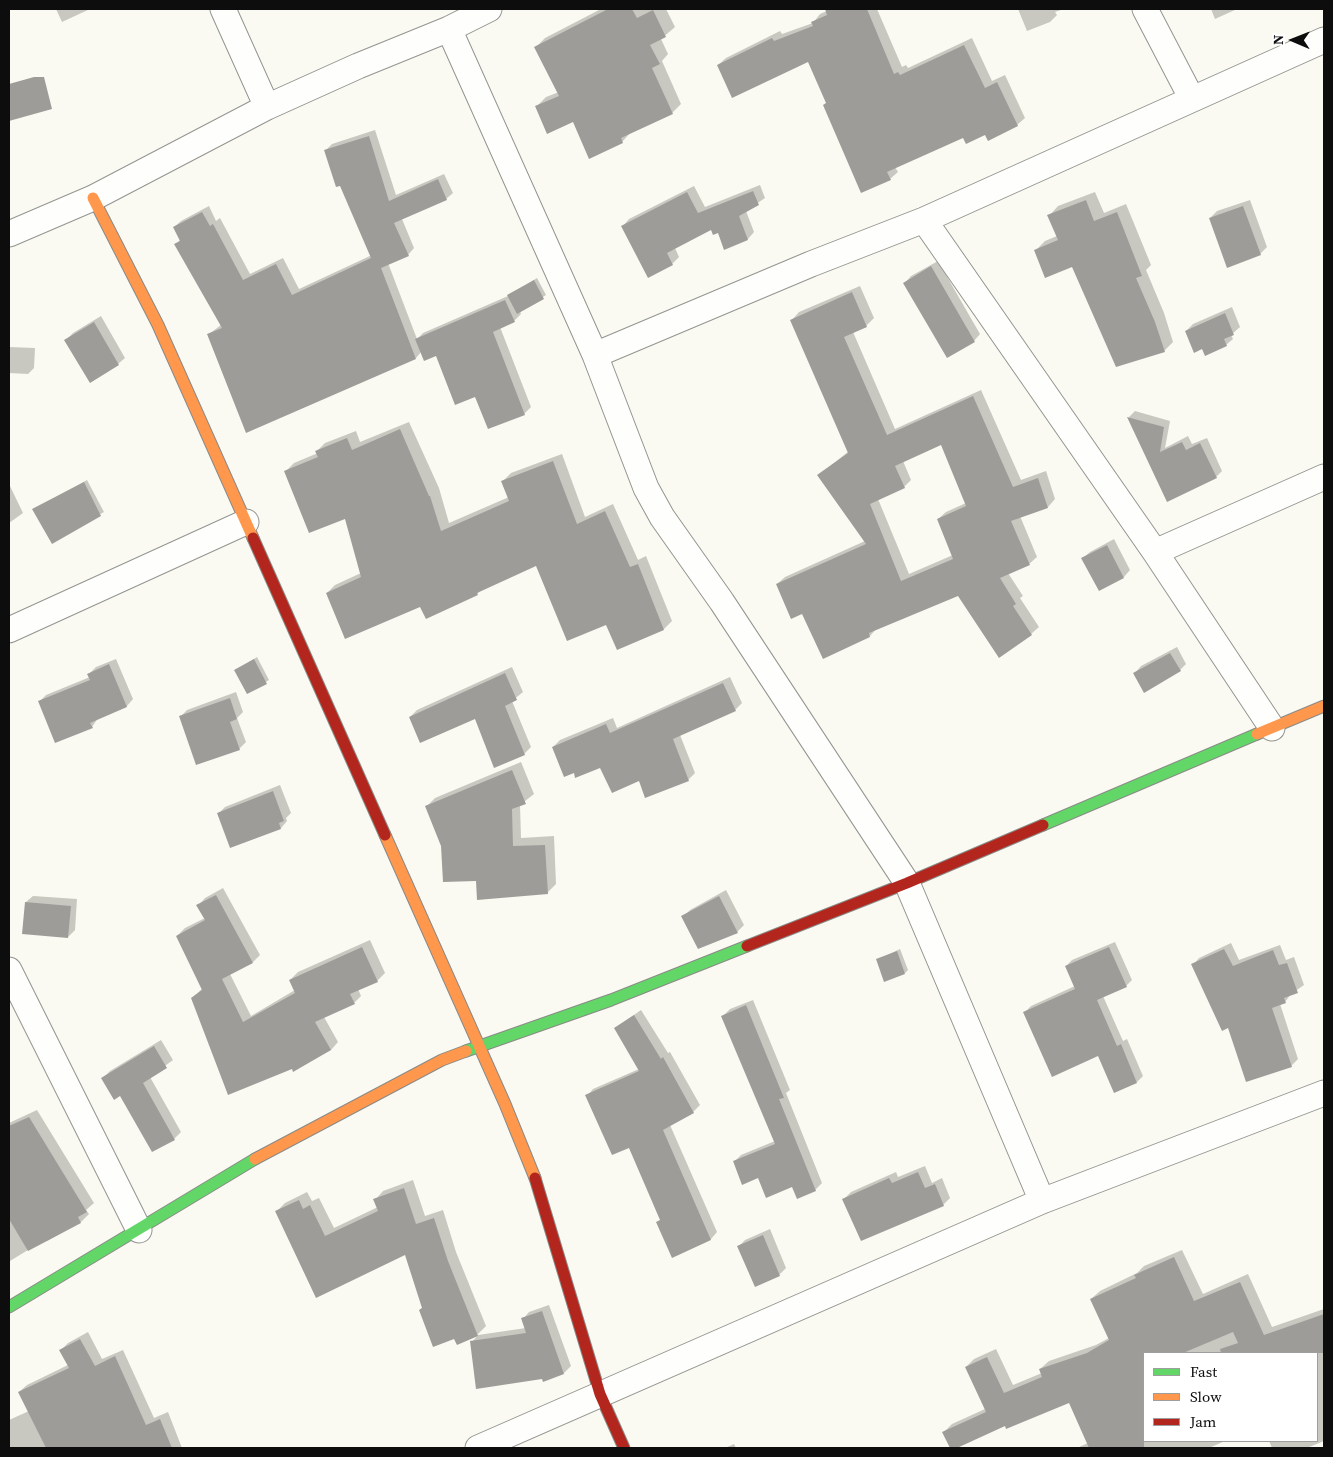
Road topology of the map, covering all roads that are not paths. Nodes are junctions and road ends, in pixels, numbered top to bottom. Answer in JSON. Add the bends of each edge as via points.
{"nodes":[{"id":1,"x":223,"y":9,"type":"edge"},
{"id":2,"x":489,"y":9,"type":"edge"},
{"id":3,"x":1145,"y":9,"type":"edge"},
{"id":4,"x":449,"y":29,"type":"junction"},
{"id":5,"x":1324,"y":40,"type":"edge"},
{"id":6,"x":1192,"y":99,"type":"junction"},
{"id":7,"x":268,"y":107,"type":"junction"},
{"id":8,"x":93,"y":198,"type":"junction"},
{"id":9,"x":924,"y":220,"type":"junction"},
{"id":10,"x":9,"y":234,"type":"edge"},
{"id":11,"x":595,"y":355,"type":"junction"},
{"id":12,"x":1324,"y":477,"type":"edge"},
{"id":13,"x":246,"y":522,"type":"junction"},
{"id":14,"x":1155,"y":552,"type":"junction"},
{"id":15,"x":9,"y":630,"type":"edge"},
{"id":16,"x":1324,"y":706,"type":"edge"},
{"id":17,"x":1272,"y":728,"type":"junction"},
{"id":18,"x":907,"y":883,"type":"junction"},
{"id":19,"x":9,"y":970,"type":"edge"},
{"id":20,"x":481,"y":1046,"type":"junction"},
{"id":21,"x":1324,"y":1093,"type":"edge"},
{"id":22,"x":1042,"y":1201,"type":"junction"},
{"id":23,"x":139,"y":1230,"type":"junction"},
{"id":24,"x":9,"y":1307,"type":"edge"},
{"id":25,"x":600,"y":1394,"type":"junction"},
{"id":26,"x":478,"y":1448,"type":"edge"},
{"id":27,"x":624,"y":1448,"type":"edge"}],
"edges":[{"from":1,"to":7,"type":"street"},
{"from":2,"to":4,"type":"street"},
{"from":3,"to":6,"type":"street"},
{"from":4,"to":7,"type":"street"},
{"from":4,"to":11,"type":"street"},
{"from":5,"to":6,"type":"street"},
{"from":6,"to":9,"type":"street"},
{"from":7,"to":8,"type":"street"},
{"from":8,"to":10,"type":"street"},
{"from":8,"to":13,"type":"street","via":[[158,325]]},
{"from":9,"to":11,"type":"street"},
{"from":9,"to":14,"type":"street"},
{"from":11,"to":18,"type":"street","via":[[646,488],[662,517],[722,602]]},
{"from":12,"to":14,"type":"street"},
{"from":13,"to":15,"type":"street"},
{"from":13,"to":20,"type":"street"},
{"from":14,"to":17,"type":"street"},
{"from":16,"to":17,"type":"street"},
{"from":17,"to":18,"type":"street"},
{"from":18,"to":20,"type":"street","via":[[529,1031]]},
{"from":18,"to":22,"type":"street"},
{"from":19,"to":23,"type":"street"},
{"from":20,"to":23,"type":"street","via":[[434,1064],[284,1142]]},
{"from":20,"to":25,"type":"street","via":[[541,1192]]},
{"from":21,"to":22,"type":"street"},
{"from":22,"to":25,"type":"street"},
{"from":23,"to":24,"type":"street"},
{"from":25,"to":26,"type":"street"},
{"from":25,"to":27,"type":"street"}]}
